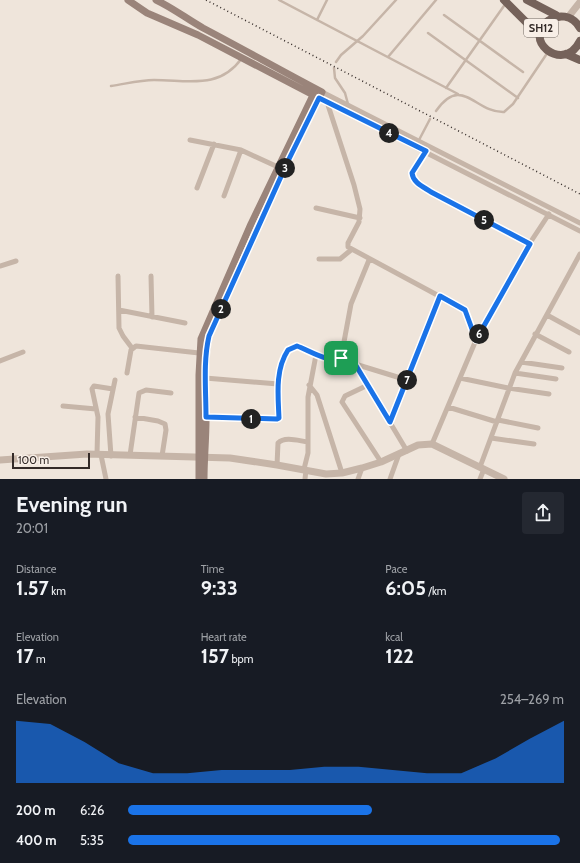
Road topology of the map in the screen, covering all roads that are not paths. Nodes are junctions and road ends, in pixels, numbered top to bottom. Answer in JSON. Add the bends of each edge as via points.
{"nodes":[{"id":1,"x":128,"y":0,"type":"edge"},
{"id":2,"x":156,"y":0,"type":"edge"},
{"id":3,"x":279,"y":0,"type":"edge"},
{"id":4,"x":290,"y":0,"type":"edge"},
{"id":5,"x":327,"y":0,"type":"edge"},
{"id":6,"x":396,"y":0,"type":"edge"},
{"id":7,"x":436,"y":0,"type":"edge"},
{"id":8,"x":527,"y":0,"type":"edge"},
{"id":9,"x":505,"y":1,"type":"edge"},
{"id":10,"x":580,"y":2,"type":"edge"},
{"id":11,"x":140,"y":3,"type":"edge"},
{"id":12,"x":288,"y":4,"type":"junction"},
{"id":13,"x":176,"y":11,"type":"junction"},
{"id":14,"x":556,"y":14,"type":"junction"},
{"id":15,"x":444,"y":15,"type":"dead end"},
{"id":16,"x":570,"y":16,"type":"junction"},
{"id":17,"x":316,"y":20,"type":"junction"},
{"id":18,"x":169,"y":21,"type":"junction"},
{"id":19,"x":580,"y":28,"type":"edge"},
{"id":20,"x":428,"y":33,"type":"dead end"},
{"id":21,"x":540,"y":36,"type":"junction"},
{"id":22,"x":479,"y":41,"type":"junction"},
{"id":23,"x":580,"y":41,"type":"edge"},
{"id":24,"x":357,"y":42,"type":"junction"},
{"id":25,"x":549,"y":52,"type":"junction"},
{"id":26,"x":566,"y":54,"type":"junction"},
{"id":27,"x":388,"y":57,"type":"junction"},
{"id":28,"x":243,"y":58,"type":"junction"},
{"id":29,"x":580,"y":60,"type":"edge"},
{"id":30,"x":465,"y":61,"type":"junction"},
{"id":31,"x":336,"y":62,"type":"dead end"},
{"id":32,"x":334,"y":68,"type":"dead end"},
{"id":33,"x":523,"y":72,"type":"dead end"},
{"id":34,"x":111,"y":86,"type":"dead end"},
{"id":35,"x":446,"y":88,"type":"junction"},
{"id":36,"x":317,"y":93,"type":"junction"},
{"id":37,"x":458,"y":94,"type":"junction"},
{"id":38,"x":518,"y":98,"type":"junction"},
{"id":39,"x":327,"y":102,"type":"junction"},
{"id":40,"x":348,"y":105,"type":"junction"},
{"id":41,"x":436,"y":111,"type":"dead end"},
{"id":42,"x":430,"y":119,"type":"dead end"},
{"id":43,"x":190,"y":140,"type":"dead end"},
{"id":44,"x":419,"y":140,"type":"junction"},
{"id":45,"x":214,"y":144,"type":"junction"},
{"id":46,"x":241,"y":150,"type":"junction"},
{"id":47,"x":426,"y":151,"type":"junction"},
{"id":48,"x":278,"y":167,"type":"junction"},
{"id":49,"x":197,"y":188,"type":"dead end"},
{"id":50,"x":224,"y":196,"type":"dead end"},
{"id":51,"x":316,"y":208,"type":"dead end"},
{"id":52,"x":549,"y":214,"type":"junction"},
{"id":53,"x":360,"y":218,"type":"junction"},
{"id":54,"x":580,"y":223,"type":"edge"},
{"id":55,"x":580,"y":231,"type":"edge"},
{"id":56,"x":530,"y":244,"type":"junction"},
{"id":57,"x":351,"y":250,"type":"junction"},
{"id":58,"x":580,"y":254,"type":"edge"},
{"id":59,"x":320,"y":259,"type":"dead end"},
{"id":60,"x":369,"y":260,"type":"junction"},
{"id":61,"x":16,"y":261,"type":"dead end"},
{"id":62,"x":0,"y":266,"type":"edge"},
{"id":63,"x":118,"y":276,"type":"dead end"},
{"id":64,"x":152,"y":276,"type":"dead end"},
{"id":65,"x":440,"y":296,"type":"junction"},
{"id":66,"x":119,"y":310,"type":"junction"},
{"id":67,"x":547,"y":315,"type":"junction"},
{"id":68,"x":152,"y":316,"type":"junction"},
{"id":69,"x":185,"y":323,"type":"dead end"},
{"id":70,"x":580,"y":333,"type":"edge"},
{"id":71,"x":535,"y":334,"type":"junction"},
{"id":72,"x":476,"y":340,"type":"junction"},
{"id":73,"x":132,"y":348,"type":"junction"},
{"id":74,"x":23,"y":352,"type":"dead end"},
{"id":75,"x":569,"y":352,"type":"dead end"},
{"id":76,"x":199,"y":353,"type":"junction"},
{"id":77,"x":316,"y":355,"type":"junction"},
{"id":78,"x":341,"y":358,"type":"junction"},
{"id":79,"x":0,"y":361,"type":"edge"},
{"id":80,"x":521,"y":362,"type":"junction"},
{"id":81,"x":355,"y":364,"type":"junction"},
{"id":82,"x":562,"y":368,"type":"dead end"},
{"id":83,"x":127,"y":373,"type":"dead end"},
{"id":84,"x":515,"y":373,"type":"junction"},
{"id":85,"x":205,"y":378,"type":"junction"},
{"id":86,"x":460,"y":378,"type":"junction"},
{"id":87,"x":556,"y":379,"type":"dead end"},
{"id":88,"x":114,"y":380,"type":"dead end"},
{"id":89,"x":407,"y":380,"type":"junction"},
{"id":90,"x":278,"y":384,"type":"junction"},
{"id":91,"x":309,"y":385,"type":"junction"},
{"id":92,"x":368,"y":385,"type":"junction"},
{"id":93,"x":508,"y":388,"type":"junction"},
{"id":94,"x":113,"y":389,"type":"junction"},
{"id":95,"x":171,"y":393,"type":"dead end"},
{"id":96,"x":549,"y":394,"type":"dead end"},
{"id":97,"x":63,"y":406,"type":"dead end"},
{"id":98,"x":448,"y":407,"type":"junction"},
{"id":99,"x":96,"y":409,"type":"junction"},
{"id":100,"x":135,"y":417,"type":"junction"},
{"id":101,"x":206,"y":417,"type":"junction"},
{"id":102,"x":497,"y":421,"type":"junction"},
{"id":103,"x":390,"y":422,"type":"junction"},
{"id":104,"x":538,"y":428,"type":"dead end"},
{"id":105,"x":491,"y":438,"type":"junction"},
{"id":106,"x":308,"y":442,"type":"junction"},
{"id":107,"x":432,"y":444,"type":"junction"},
{"id":108,"x":534,"y":444,"type":"dead end"},
{"id":109,"x":407,"y":450,"type":"junction"},
{"id":110,"x":399,"y":454,"type":"junction"},
{"id":111,"x":99,"y":455,"type":"junction"},
{"id":112,"x":130,"y":455,"type":"junction"},
{"id":113,"x":111,"y":456,"type":"junction"},
{"id":114,"x":162,"y":456,"type":"junction"},
{"id":115,"x":202,"y":459,"type":"junction"},
{"id":116,"x":0,"y":460,"type":"edge"},
{"id":117,"x":381,"y":462,"type":"junction"},
{"id":118,"x":277,"y":465,"type":"junction"},
{"id":119,"x":362,"y":468,"type":"junction"},
{"id":120,"x":482,"y":468,"type":"junction"},
{"id":121,"x":305,"y":470,"type":"junction"},
{"id":122,"x":342,"y":473,"type":"junction"},
{"id":123,"x":106,"y":479,"type":"edge"},
{"id":124,"x":199,"y":479,"type":"edge"},
{"id":125,"x":204,"y":479,"type":"edge"},
{"id":126,"x":305,"y":479,"type":"edge"},
{"id":127,"x":358,"y":479,"type":"edge"},
{"id":128,"x":390,"y":479,"type":"edge"},
{"id":129,"x":480,"y":479,"type":"edge"},
{"id":130,"x":504,"y":479,"type":"edge"}],
"edges":[{"from":1,"to":11,"type":"main road"},
{"from":2,"to":13,"type":"main road"},
{"from":3,"to":12,"type":"lane"},
{"from":4,"to":12,"type":"lane"},
{"from":5,"to":17,"type":"lane"},
{"from":6,"to":24,"type":"lane"},
{"from":7,"to":27,"type":"lane"},
{"from":8,"to":14,"type":"main road","number":"SH12"},
{"from":9,"to":21,"type":"main road","number":"SH12"},
{"from":9,"to":22,"type":"lane"},
{"from":10,"to":16,"type":"street"},
{"from":11,"to":18,"type":"main road","via":[[147,13]]},
{"from":12,"to":17,"type":"lane"},
{"from":13,"to":18,"type":"main road"},
{"from":13,"to":36,"type":"main road"},
{"from":14,"to":16,"type":"main road","number":"SH12"},
{"from":14,"to":21,"type":"main road","number":"SH12","via":[[550,16],[542,25]]},
{"from":15,"to":22,"type":"lane"},
{"from":16,"to":19,"type":"main road","number":"SH12"},
{"from":17,"to":24,"type":"lane"},
{"from":18,"to":28,"type":"main road"},
{"from":20,"to":30,"type":"lane"},
{"from":21,"to":25,"type":"main road","number":"SH12","via":[[541,42]]},
{"from":22,"to":30,"type":"lane"},
{"from":22,"to":33,"type":"lane"},
{"from":23,"to":26,"type":"main road","via":[[573,51]]},
{"from":24,"to":27,"type":"lane"},
{"from":24,"to":31,"type":"lane"},
{"from":25,"to":26,"type":"main road","number":"SH12"},
{"from":25,"to":38,"type":"lane"},
{"from":26,"to":29,"type":"main road","number":"SH12"},
{"from":27,"to":35,"type":"lane"},
{"from":28,"to":34,"type":"lane","via":[[230,72],[213,79],[193,82],[148,80]]},
{"from":28,"to":36,"type":"main road"},
{"from":30,"to":35,"type":"lane"},
{"from":30,"to":38,"type":"lane"},
{"from":32,"to":40,"type":"lane","via":[[335,78],[345,93]]},
{"from":35,"to":37,"type":"lane"},
{"from":36,"to":39,"type":"street"},
{"from":36,"to":40,"type":"street"},
{"from":36,"to":48,"type":"main road"},
{"from":36,"to":85,"type":"main road","via":[[209,336]]},
{"from":37,"to":38,"type":"lane","via":[[500,112],[508,110]]},
{"from":37,"to":41,"type":"lane","via":[[449,96]]},
{"from":39,"to":47,"type":"street"},
{"from":39,"to":53,"type":"street","via":[[357,193]]},
{"from":40,"to":44,"type":"street"},
{"from":42,"to":44,"type":"lane"},
{"from":43,"to":45,"type":"street"},
{"from":44,"to":54,"type":"street"},
{"from":45,"to":46,"type":"street"},
{"from":45,"to":49,"type":"street"},
{"from":46,"to":48,"type":"street"},
{"from":46,"to":50,"type":"street"},
{"from":47,"to":52,"type":"street"},
{"from":47,"to":56,"type":"street","via":[[412,173],[416,182]]},
{"from":48,"to":76,"type":"main road","via":[[206,325]]},
{"from":51,"to":53,"type":"street"},
{"from":52,"to":55,"type":"street"},
{"from":52,"to":56,"type":"street"},
{"from":53,"to":57,"type":"street","via":[[348,243]]},
{"from":56,"to":72,"type":"street"},
{"from":57,"to":59,"type":"street","via":[[340,259]]},
{"from":57,"to":60,"type":"street"},
{"from":58,"to":67,"type":"street"},
{"from":60,"to":65,"type":"street"},
{"from":60,"to":78,"type":"street","via":[[353,296]]},
{"from":61,"to":62,"type":"street"},
{"from":63,"to":66,"type":"street"},
{"from":64,"to":68,"type":"street"},
{"from":65,"to":72,"type":"street","via":[[465,310]]},
{"from":65,"to":89,"type":"street"},
{"from":66,"to":68,"type":"street"},
{"from":66,"to":73,"type":"street","via":[[120,331]]},
{"from":67,"to":70,"type":"street"},
{"from":67,"to":71,"type":"street"},
{"from":68,"to":69,"type":"street"},
{"from":71,"to":75,"type":"street"},
{"from":71,"to":80,"type":"street"},
{"from":72,"to":86,"type":"street"},
{"from":73,"to":76,"type":"street","via":[[139,346]]},
{"from":73,"to":83,"type":"street"},
{"from":74,"to":79,"type":"street"},
{"from":76,"to":115,"type":"main road"},
{"from":77,"to":78,"type":"street","via":[[336,360]]},
{"from":77,"to":90,"type":"street","via":[[297,346],[290,348],[284,356]]},
{"from":77,"to":91,"type":"street"},
{"from":78,"to":81,"type":"street"},
{"from":80,"to":82,"type":"street"},
{"from":80,"to":84,"type":"street"},
{"from":81,"to":89,"type":"street"},
{"from":81,"to":92,"type":"street"},
{"from":84,"to":87,"type":"street"},
{"from":84,"to":93,"type":"street"},
{"from":85,"to":90,"type":"street"},
{"from":85,"to":101,"type":"main road"},
{"from":86,"to":93,"type":"street"},
{"from":86,"to":98,"type":"street"},
{"from":88,"to":94,"type":"street"},
{"from":89,"to":103,"type":"street"},
{"from":90,"to":101,"type":"street","via":[[277,419]]},
{"from":91,"to":106,"type":"street"},
{"from":91,"to":122,"type":"street","via":[[317,395]]},
{"from":92,"to":103,"type":"street"},
{"from":92,"to":117,"type":"street","via":[[345,396],[342,402]]},
{"from":93,"to":96,"type":"street"},
{"from":93,"to":102,"type":"street"},
{"from":94,"to":99,"type":"street","via":[[93,387]]},
{"from":94,"to":113,"type":"street","via":[[108,414]]},
{"from":95,"to":100,"type":"street","via":[[140,391]]},
{"from":97,"to":99,"type":"street"},
{"from":98,"to":102,"type":"street"},
{"from":98,"to":107,"type":"street"},
{"from":99,"to":111,"type":"street"},
{"from":100,"to":112,"type":"street"},
{"from":100,"to":114,"type":"street","via":[[165,424]]},
{"from":101,"to":115,"type":"main road"},
{"from":102,"to":104,"type":"street"},
{"from":102,"to":105,"type":"street"},
{"from":103,"to":109,"type":"street"},
{"from":105,"to":108,"type":"street"},
{"from":105,"to":120,"type":"street"},
{"from":106,"to":118,"type":"street","via":[[287,439],[280,441]]},
{"from":106,"to":121,"type":"street"},
{"from":107,"to":109,"type":"street","via":[[418,445]]},
{"from":107,"to":120,"type":"street"},
{"from":109,"to":110,"type":"street"},
{"from":110,"to":117,"type":"street"},
{"from":110,"to":128,"type":"street"},
{"from":111,"to":113,"type":"street"},
{"from":111,"to":116,"type":"street"},
{"from":111,"to":123,"type":"street"},
{"from":112,"to":113,"type":"street"},
{"from":112,"to":114,"type":"street"},
{"from":114,"to":115,"type":"street"},
{"from":115,"to":118,"type":"street","via":[[230,458]]},
{"from":115,"to":124,"type":"main road"},
{"from":115,"to":125,"type":"main road"},
{"from":117,"to":119,"type":"street"},
{"from":118,"to":121,"type":"street"},
{"from":119,"to":122,"type":"street"},
{"from":119,"to":127,"type":"street"},
{"from":120,"to":129,"type":"street"},
{"from":120,"to":130,"type":"street"},
{"from":121,"to":122,"type":"street","via":[[326,474]]},
{"from":121,"to":126,"type":"street"}]}
